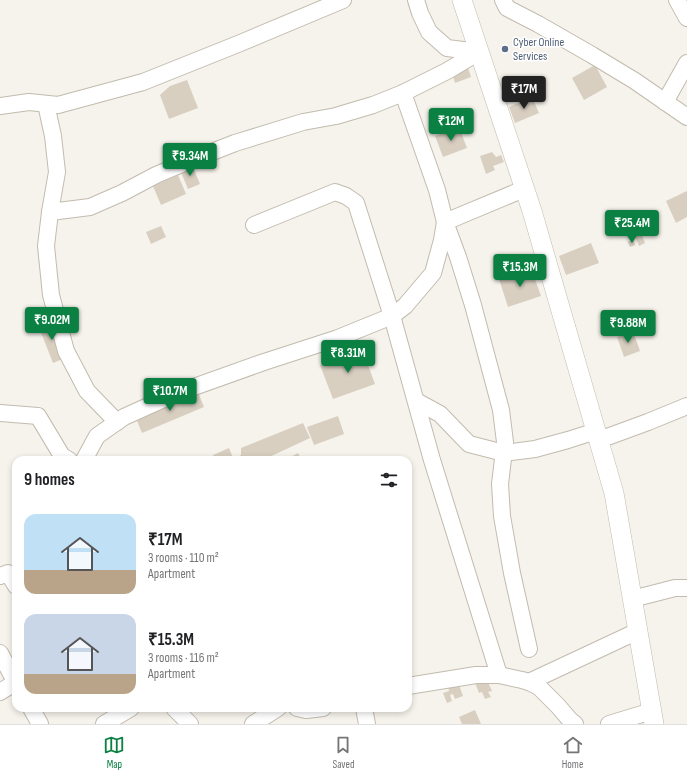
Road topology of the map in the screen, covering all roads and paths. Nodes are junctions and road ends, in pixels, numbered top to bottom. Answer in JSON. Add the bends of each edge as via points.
{"nodes":[{"id":1,"x":343,"y":0,"type":"edge"},
{"id":2,"x":416,"y":0,"type":"edge"},
{"id":3,"x":462,"y":0,"type":"edge"},
{"id":4,"x":503,"y":0,"type":"edge"},
{"id":5,"x":677,"y":0,"type":"edge"},
{"id":6,"x":687,"y":18,"type":"edge"},
{"id":7,"x":479,"y":52,"type":"junction"},
{"id":8,"x":687,"y":63,"type":"edge"},
{"id":9,"x":403,"y":94,"type":"junction"},
{"id":10,"x":665,"y":102,"type":"junction"},
{"id":11,"x":46,"y":104,"type":"junction"},
{"id":12,"x":0,"y":106,"type":"edge"},
{"id":13,"x":687,"y":117,"type":"edge"},
{"id":14,"x":524,"y":189,"type":"junction"},
{"id":15,"x":50,"y":212,"type":"junction"},
{"id":16,"x":445,"y":222,"type":"junction"},
{"id":17,"x":254,"y":225,"type":"dead end"},
{"id":18,"x":392,"y":316,"type":"junction"},
{"id":19,"x":416,"y":401,"type":"junction"},
{"id":20,"x":687,"y":406,"type":"edge"},
{"id":21,"x":0,"y":413,"type":"edge"},
{"id":22,"x":117,"y":422,"type":"junction"},
{"id":23,"x":597,"y":436,"type":"junction"},
{"id":24,"x":504,"y":453,"type":"junction"},
{"id":25,"x":62,"y":456,"type":"edge"},
{"id":26,"x":86,"y":456,"type":"edge"},
{"id":27,"x":0,"y":576,"type":"edge"},
{"id":28,"x":12,"y":580,"type":"edge"},
{"id":29,"x":687,"y":588,"type":"edge"},
{"id":30,"x":632,"y":599,"type":"junction"},
{"id":31,"x":638,"y":631,"type":"junction"},
{"id":32,"x":529,"y":649,"type":"dead end"},
{"id":33,"x":0,"y":653,"type":"edge"},
{"id":34,"x":499,"y":675,"type":"junction"},
{"id":35,"x":12,"y":676,"type":"edge"},
{"id":36,"x":529,"y":682,"type":"junction"},
{"id":37,"x":12,"y":685,"type":"edge"},
{"id":38,"x":412,"y":685,"type":"edge"},
{"id":39,"x":0,"y":692,"type":"edge"},
{"id":40,"x":33,"y":712,"type":"edge"},
{"id":41,"x":124,"y":712,"type":"edge"},
{"id":42,"x":178,"y":712,"type":"edge"},
{"id":43,"x":365,"y":712,"type":"edge"},
{"id":44,"x":275,"y":715,"type":"edge"},
{"id":45,"x":653,"y":717,"type":"edge"},
{"id":46,"x":40,"y":724,"type":"edge"},
{"id":47,"x":104,"y":724,"type":"edge"},
{"id":48,"x":190,"y":724,"type":"edge"},
{"id":49,"x":253,"y":724,"type":"edge"},
{"id":50,"x":367,"y":724,"type":"edge"},
{"id":51,"x":575,"y":724,"type":"edge"},
{"id":52,"x":609,"y":724,"type":"edge"}],
"edges":[{"from":1,"to":11,"type":"street","via":[[143,82],[58,105]]},
{"from":2,"to":7,"type":"street","via":[[429,32],[447,48]]},
{"from":3,"to":7,"type":"street"},
{"from":4,"to":10,"type":"street","via":[[506,8],[592,54]]},
{"from":5,"to":6,"type":"street"},
{"from":7,"to":9,"type":"street"},
{"from":7,"to":14,"type":"street"},
{"from":8,"to":10,"type":"street"},
{"from":9,"to":15,"type":"street","via":[[336,116],[303,122],[234,144],[156,175],[90,207]]},
{"from":9,"to":16,"type":"street","via":[[437,190]]},
{"from":10,"to":13,"type":"street"},
{"from":11,"to":12,"type":"street","via":[[29,102]]},
{"from":11,"to":15,"type":"street","via":[[57,172]]},
{"from":14,"to":16,"type":"street"},
{"from":14,"to":23,"type":"street"},
{"from":15,"to":22,"type":"street","via":[[46,246],[51,295],[66,351],[86,391]]},
{"from":16,"to":18,"type":"street","via":[[433,273],[405,306]]},
{"from":16,"to":24,"type":"street","via":[[474,305],[501,410]]},
{"from":17,"to":18,"type":"street","via":[[335,192],[346,196],[356,203]]},
{"from":18,"to":19,"type":"street"},
{"from":18,"to":22,"type":"street","via":[[338,338],[177,393]]},
{"from":19,"to":24,"type":"street","via":[[440,414],[469,444]]},
{"from":19,"to":34,"type":"street"},
{"from":20,"to":23,"type":"street","via":[[648,422]]},
{"from":21,"to":25,"type":"street","via":[[38,416]]},
{"from":22,"to":26,"type":"street","via":[[97,436]]},
{"from":23,"to":24,"type":"street"},
{"from":23,"to":30,"type":"street","via":[[614,493]]},
{"from":24,"to":32,"type":"street","via":[[500,484],[502,516]]},
{"from":27,"to":28,"type":"street","via":[[8,573]]},
{"from":29,"to":30,"type":"street","via":[[675,588]]},
{"from":30,"to":31,"type":"street"},
{"from":31,"to":36,"type":"street"},
{"from":31,"to":45,"type":"street"},
{"from":33,"to":35,"type":"street"},
{"from":34,"to":36,"type":"street"},
{"from":34,"to":38,"type":"street","via":[[476,675]]},
{"from":36,"to":51,"type":"street","via":[[539,687]]},
{"from":37,"to":39,"type":"street"},
{"from":40,"to":46,"type":"street"},
{"from":41,"to":47,"type":"street"},
{"from":42,"to":48,"type":"street"},
{"from":43,"to":50,"type":"street"},
{"from":44,"to":49,"type":"street"},
{"from":45,"to":52,"type":"street"}]}
